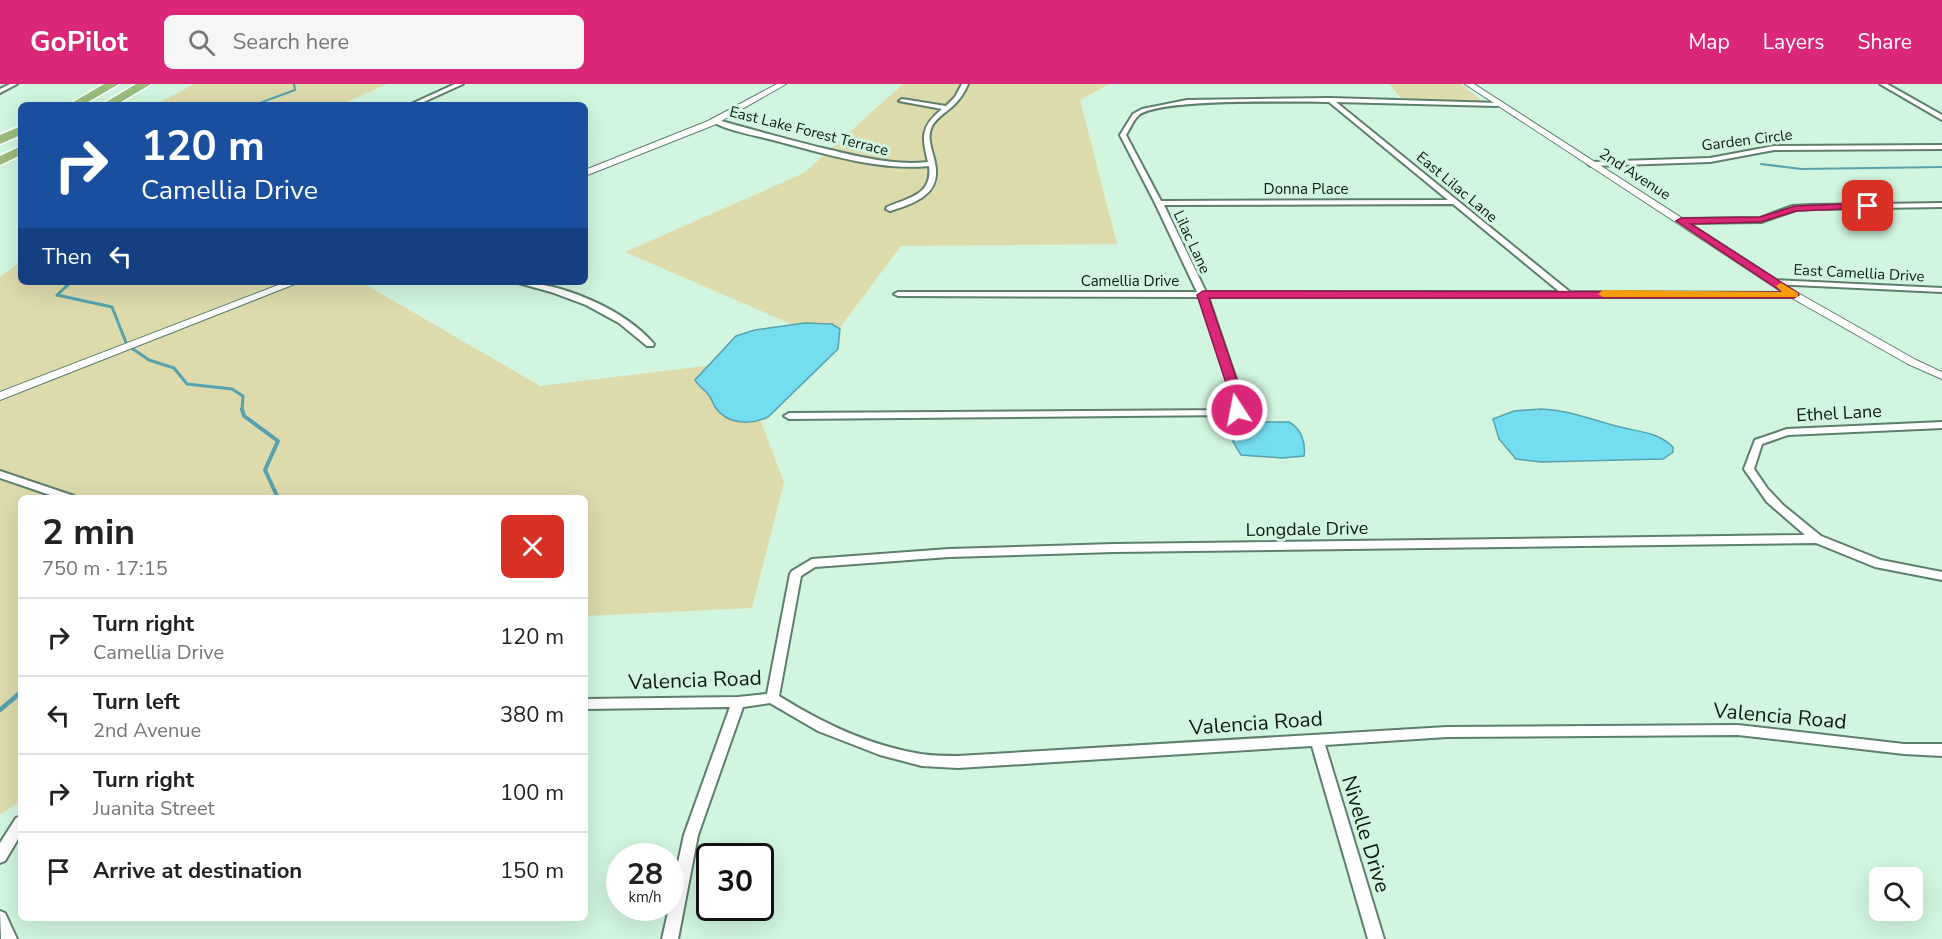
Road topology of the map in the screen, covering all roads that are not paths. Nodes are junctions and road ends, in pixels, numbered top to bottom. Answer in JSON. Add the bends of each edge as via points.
{"nodes":[{"id":1,"x":14,"y":84,"type":"edge"},
{"id":2,"x":113,"y":84,"type":"edge"},
{"id":3,"x":145,"y":84,"type":"edge"},
{"id":4,"x":460,"y":84,"type":"edge"},
{"id":5,"x":782,"y":84,"type":"edge"},
{"id":6,"x":965,"y":84,"type":"edge"},
{"id":7,"x":1469,"y":84,"type":"edge"},
{"id":8,"x":1883,"y":84,"type":"edge"},
{"id":9,"x":0,"y":91,"type":"edge"},
{"id":10,"x":1330,"y":100,"type":"junction"},
{"id":11,"x":902,"y":101,"type":"dead end"},
{"id":12,"x":80,"y":102,"type":"edge"},
{"id":13,"x":112,"y":102,"type":"edge"},
{"id":14,"x":419,"y":102,"type":"edge"},
{"id":15,"x":1497,"y":104,"type":"junction"},
{"id":16,"x":948,"y":108,"type":"junction"},
{"id":17,"x":1942,"y":118,"type":"edge"},
{"id":18,"x":714,"y":121,"type":"junction"},
{"id":19,"x":18,"y":131,"type":"edge"},
{"id":20,"x":0,"y":140,"type":"edge"},
{"id":21,"x":1942,"y":147,"type":"edge"},
{"id":22,"x":18,"y":150,"type":"edge"},
{"id":23,"x":0,"y":159,"type":"edge"},
{"id":24,"x":933,"y":164,"type":"junction"},
{"id":25,"x":1591,"y":164,"type":"junction"},
{"id":26,"x":588,"y":172,"type":"edge"},
{"id":27,"x":1453,"y":202,"type":"junction"},
{"id":28,"x":1159,"y":203,"type":"junction"},
{"id":29,"x":1942,"y":205,"type":"edge"},
{"id":30,"x":890,"y":209,"type":"dead end"},
{"id":31,"x":1681,"y":221,"type":"junction"},
{"id":32,"x":1774,"y":282,"type":"junction"},
{"id":33,"x":287,"y":285,"type":"edge"},
{"id":34,"x":531,"y":285,"type":"edge"},
{"id":35,"x":1942,"y":290,"type":"edge"},
{"id":36,"x":897,"y":294,"type":"dead end"},
{"id":37,"x":1567,"y":294,"type":"junction"},
{"id":38,"x":1203,"y":295,"type":"junction"},
{"id":39,"x":1794,"y":295,"type":"junction"},
{"id":40,"x":650,"y":344,"type":"dead end"},
{"id":41,"x":1942,"y":376,"type":"edge"},
{"id":42,"x":0,"y":396,"type":"edge"},
{"id":43,"x":789,"y":416,"type":"dead end"},
{"id":44,"x":1942,"y":425,"type":"edge"},
{"id":45,"x":0,"y":474,"type":"edge"},
{"id":46,"x":61,"y":495,"type":"edge"},
{"id":47,"x":1816,"y":539,"type":"junction"},
{"id":48,"x":1942,"y":576,"type":"edge"},
{"id":49,"x":772,"y":698,"type":"junction"},
{"id":50,"x":738,"y":702,"type":"junction"},
{"id":51,"x":588,"y":704,"type":"edge"},
{"id":52,"x":1317,"y":740,"type":"junction"},
{"id":53,"x":1942,"y":750,"type":"edge"},
{"id":54,"x":18,"y":827,"type":"edge"},
{"id":55,"x":0,"y":856,"type":"edge"},
{"id":56,"x":0,"y":918,"type":"edge"},
{"id":57,"x":9,"y":939,"type":"edge"},
{"id":58,"x":670,"y":939,"type":"edge"},
{"id":59,"x":1376,"y":939,"type":"edge"}],
"edges":[{"from":1,"to":9,"type":"street"},
{"from":2,"to":12,"type":"highway"},
{"from":3,"to":13,"type":"highway"},
{"from":4,"to":14,"type":"street"},
{"from":5,"to":18,"type":"street"},
{"from":6,"to":16,"type":"street","via":[[961,95]]},
{"from":7,"to":15,"type":"street","name":"2nd Avenue"},
{"from":8,"to":17,"type":"street"},
{"from":10,"to":15,"type":"street","name":"Lilac Lane"},
{"from":10,"to":27,"type":"street","name":"East Lilac Lane"},
{"from":10,"to":28,"type":"street","name":"Lilac Lane","via":[[1187,102],[1135,115],[1123,135]]},
{"from":11,"to":16,"type":"street"},
{"from":15,"to":25,"type":"street","name":"2nd Avenue"},
{"from":16,"to":24,"type":"street","via":[[928,126],[926,140]]},
{"from":18,"to":24,"type":"street","name":"East Lake Forest Terrace","via":[[883,164]]},
{"from":18,"to":26,"type":"street"},
{"from":19,"to":20,"type":"highway"},
{"from":21,"to":25,"type":"street","name":"Garden Circle","via":[[1774,148],[1710,160]]},
{"from":22,"to":23,"type":"highway"},
{"from":24,"to":30,"type":"street","via":[[933,181],[922,195]]},
{"from":25,"to":31,"type":"street","name":"2nd Avenue"},
{"from":27,"to":28,"type":"street","name":"Donna Place"},
{"from":27,"to":37,"type":"street","name":"East Lilac Lane"},
{"from":28,"to":38,"type":"street","name":"Lilac Lane"},
{"from":29,"to":31,"type":"street","via":[[1811,207],[1795,208],[1761,220]]},
{"from":31,"to":32,"type":"street","name":"2nd Avenue"},
{"from":32,"to":35,"type":"street","name":"East Camellia Drive"},
{"from":32,"to":39,"type":"street","name":"2nd Avenue"},
{"from":33,"to":42,"type":"street"},
{"from":34,"to":40,"type":"street","via":[[562,293],[605,312],[634,327]]},
{"from":36,"to":38,"type":"street","name":"Camellia Drive"},
{"from":37,"to":38,"type":"street","name":"Camellia Drive"},
{"from":37,"to":39,"type":"street","name":"Camellia Drive"},
{"from":38,"to":43,"type":"street","name":"Lilac Lane","via":[[1237,398],[1237,410],[1230,413]]},
{"from":39,"to":41,"type":"street","name":"2nd Avenue"},
{"from":44,"to":47,"type":"street","name":"Ethel Lane","via":[[1787,432],[1758,442],[1749,469],[1761,490]]},
{"from":45,"to":46,"type":"street"},
{"from":47,"to":48,"type":"street","name":"Longdale Drive","via":[[1878,564]]},
{"from":47,"to":49,"type":"street","name":"Longdale Drive","via":[[1114,548],[812,562],[796,574]]},
{"from":49,"to":50,"type":"street","name":"Valencia Road"},
{"from":49,"to":52,"type":"street","name":"Valencia Road","via":[[797,716],[882,751],[918,759],[958,762]]},
{"from":50,"to":51,"type":"street","name":"Valencia Road"},
{"from":50,"to":58,"type":"street","via":[[691,835]]},
{"from":52,"to":53,"type":"street","name":"Valencia Road","via":[[1447,732],[1738,730]]},
{"from":52,"to":59,"type":"street","name":"Nivelle Drive"},
{"from":54,"to":55,"type":"street"},
{"from":56,"to":57,"type":"street"}]}
